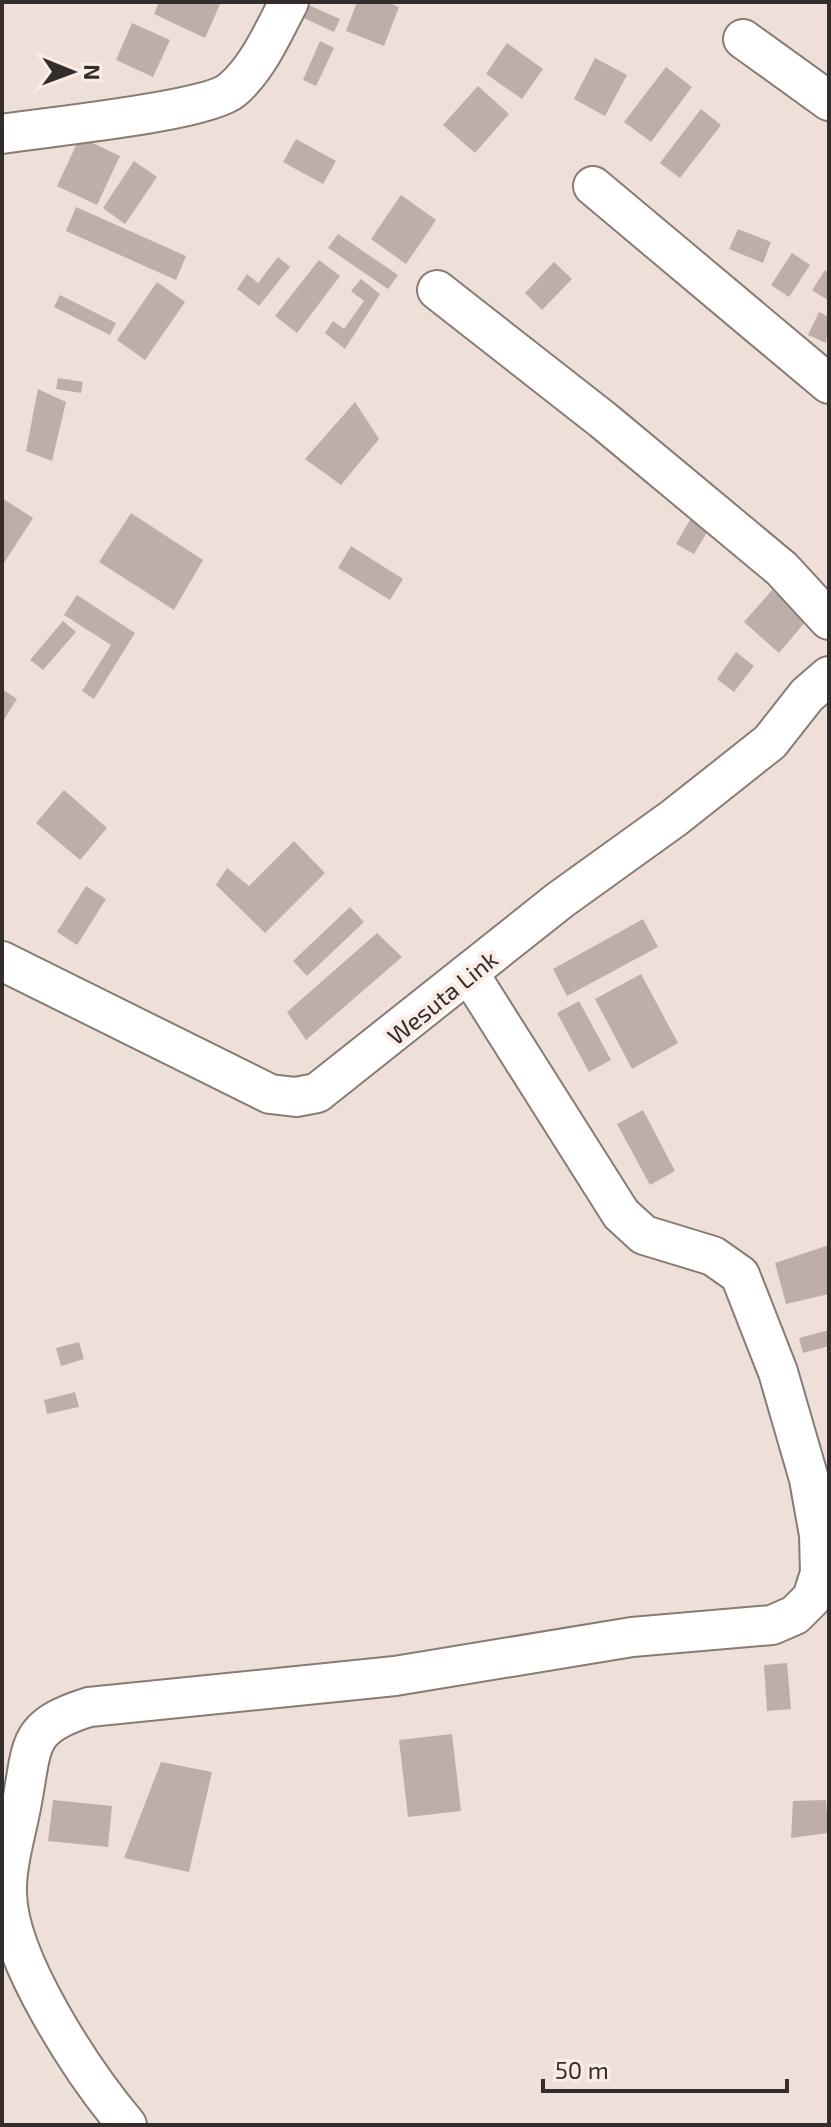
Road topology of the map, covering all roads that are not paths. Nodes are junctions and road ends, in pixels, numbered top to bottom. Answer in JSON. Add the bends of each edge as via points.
{"nodes":[{"id":1,"x":289,"y":2,"type":"edge"},
{"id":2,"x":743,"y":39,"type":"dead end"},
{"id":3,"x":829,"y":101,"type":"edge"},
{"id":4,"x":2,"y":134,"type":"edge"},
{"id":5,"x":593,"y":186,"type":"dead end"},
{"id":6,"x":437,"y":290,"type":"dead end"},
{"id":7,"x":829,"y":384,"type":"edge"},
{"id":8,"x":829,"y":620,"type":"edge"},
{"id":9,"x":829,"y":676,"type":"edge"},
{"id":10,"x":2,"y":961,"type":"edge"},
{"id":11,"x":470,"y":975,"type":"junction"},
{"id":12,"x":4,"y":1893,"type":"edge"},
{"id":13,"x":127,"y":2125,"type":"edge"}],
"edges":[{"from":1,"to":4,"type":"street","via":[[265,48],[231,91],[197,105]]},
{"from":2,"to":3,"type":"street"},
{"from":5,"to":7,"type":"street"},
{"from":6,"to":8,"type":"street","via":[[782,569]]},
{"from":9,"to":11,"type":"street","name":"Wesuta Link","via":[[770,742],[560,900]]},
{"from":10,"to":11,"type":"street","name":"Wesuta Link","via":[[270,1094],[296,1097],[337,1081]]},
{"from":11,"to":12,"type":"street","via":[[621,1214],[644,1235],[713,1256],[740,1275],[778,1372],[809,1479],[820,1573],[812,1598],[795,1615],[772,1625],[632,1637],[395,1676],[89,1707],[56,1718],[39,1731],[31,1754]]},
{"from":12,"to":13,"type":"street","via":[[20,1946],[61,2032]]}]}
